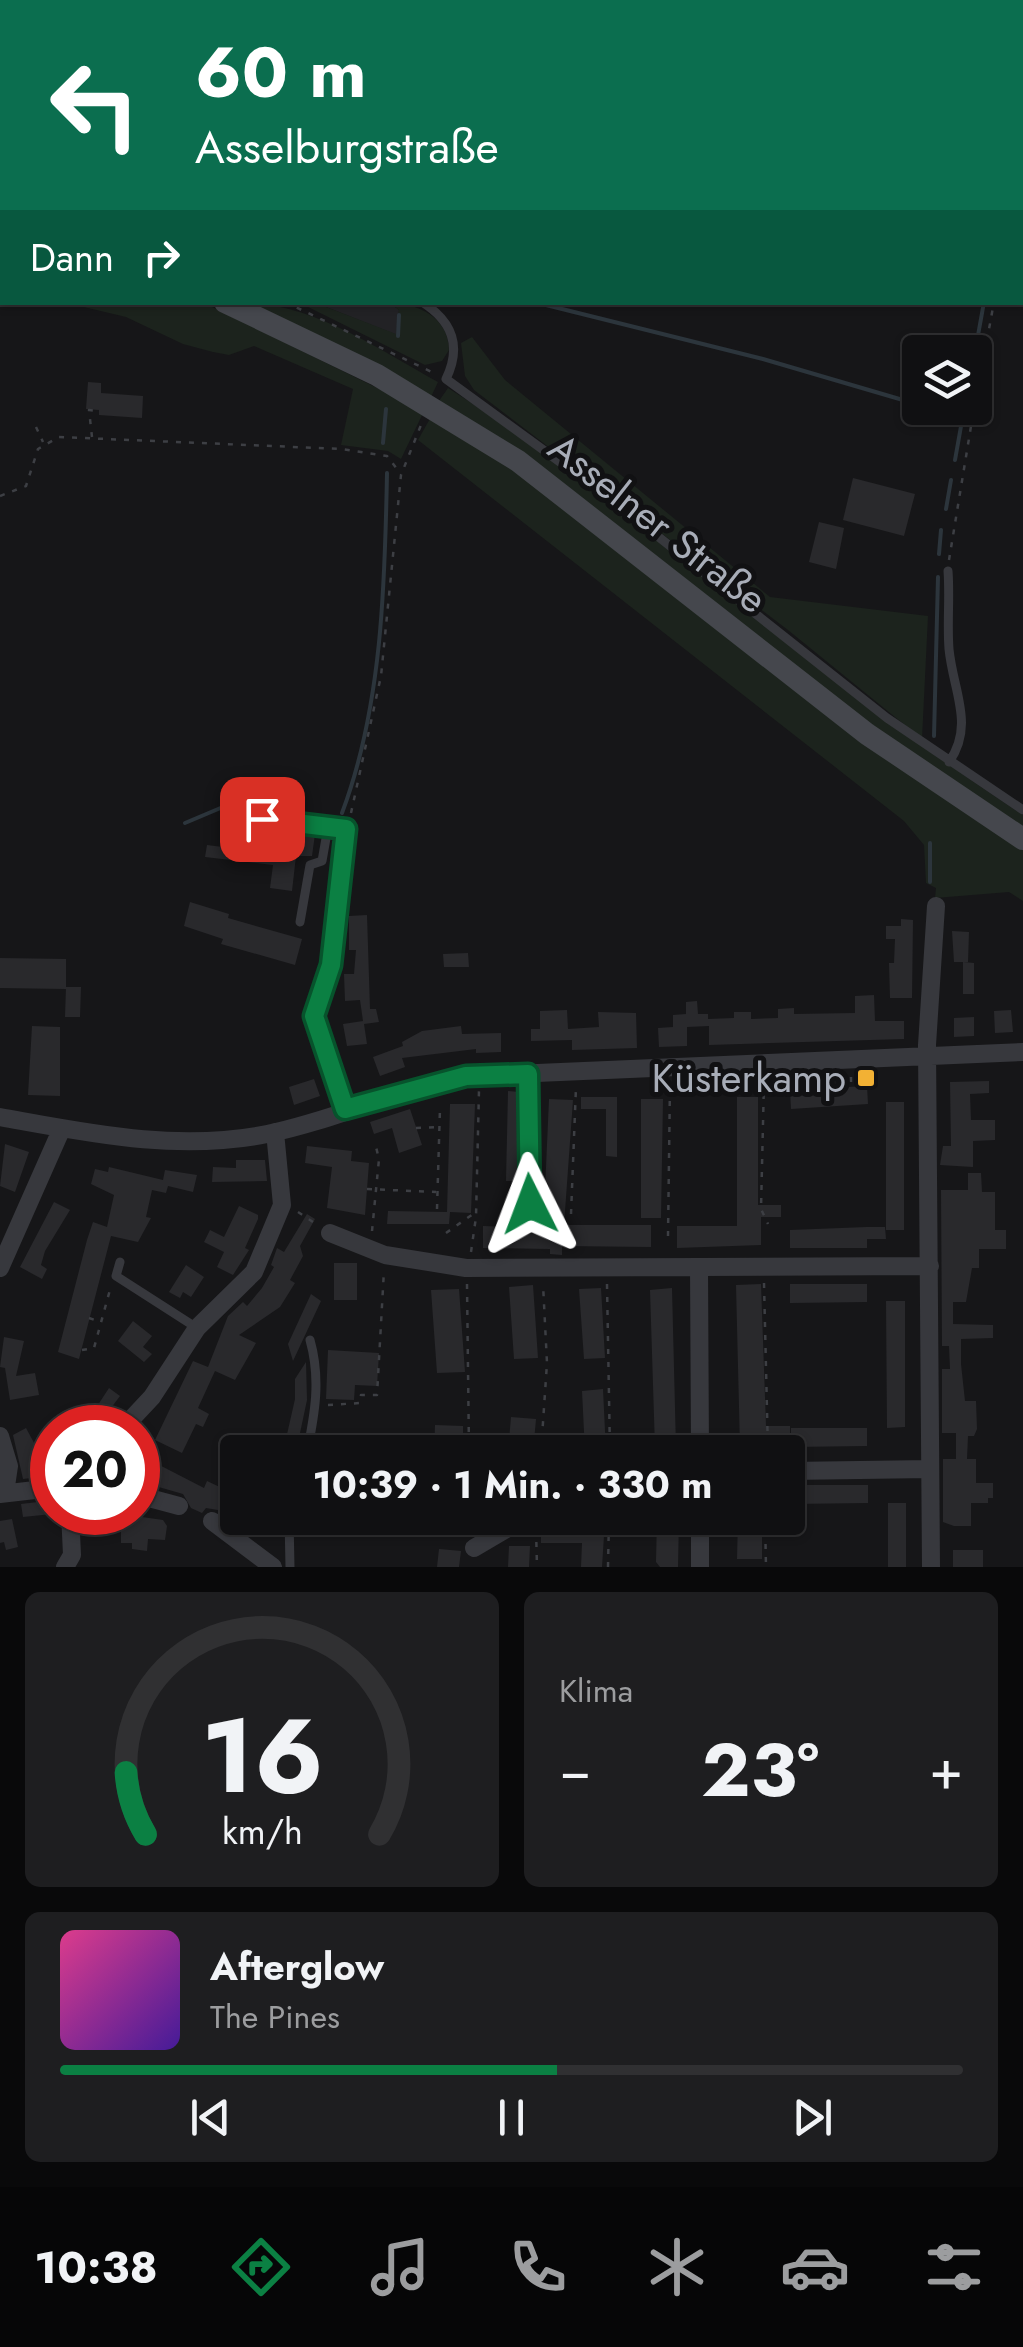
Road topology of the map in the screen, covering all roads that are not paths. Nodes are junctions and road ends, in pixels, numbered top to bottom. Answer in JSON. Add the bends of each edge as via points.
{"nodes":[{"id":1,"x":231,"y":305,"type":"edge"},
{"id":2,"x":426,"y":305,"type":"edge"},
{"id":3,"x":948,"y":571,"type":"road end"},
{"id":4,"x":949,"y":762,"type":"junction"},
{"id":5,"x":1023,"y":810,"type":"edge"},
{"id":6,"x":245,"y":826,"type":"dead end"},
{"id":7,"x":337,"y":828,"type":"junction"},
{"id":8,"x":1023,"y":839,"type":"edge"},
{"id":9,"x":936,"y":906,"type":"dead end"},
{"id":10,"x":300,"y":922,"type":"dead end"},
{"id":11,"x":1023,"y":1052,"type":"edge"},
{"id":12,"x":928,"y":1058,"type":"junction"},
{"id":13,"x":528,"y":1074,"type":"junction"},
{"id":14,"x":345,"y":1109,"type":"junction"},
{"id":15,"x":0,"y":1117,"type":"edge"},
{"id":16,"x":62,"y":1128,"type":"junction"},
{"id":17,"x":275,"y":1132,"type":"junction"},
{"id":18,"x":530,"y":1204,"type":"dead end"},
{"id":19,"x":330,"y":1233,"type":"road end"},
{"id":20,"x":120,"y":1262,"type":"dead end"},
{"id":21,"x":930,"y":1266,"type":"junction"},
{"id":22,"x":700,"y":1267,"type":"junction"},
{"id":23,"x":0,"y":1268,"type":"edge"},
{"id":24,"x":197,"y":1328,"type":"junction"},
{"id":25,"x":310,"y":1340,"type":"dead end"},
{"id":26,"x":144,"y":1405,"type":"edge"},
{"id":27,"x":310,"y":1435,"type":"edge"},
{"id":28,"x":700,"y":1435,"type":"edge"},
{"id":29,"x":0,"y":1436,"type":"edge"},
{"id":30,"x":930,"y":1469,"type":"junction"},
{"id":31,"x":805,"y":1471,"type":"edge"},
{"id":32,"x":30,"y":1490,"type":"edge"},
{"id":33,"x":2,"y":1493,"type":"edge"},
{"id":34,"x":160,"y":1501,"type":"edge"},
{"id":35,"x":179,"y":1506,"type":"dead end"},
{"id":36,"x":212,"y":1520,"type":"dead end"},
{"id":37,"x":71,"y":1535,"type":"edge"},
{"id":38,"x":289,"y":1535,"type":"edge"},
{"id":39,"x":499,"y":1535,"type":"edge"},
{"id":40,"x":700,"y":1535,"type":"edge"},
{"id":41,"x":474,"y":1548,"type":"dead end"},
{"id":42,"x":251,"y":1550,"type":"junction"},
{"id":43,"x":65,"y":1567,"type":"edge"},
{"id":44,"x":239,"y":1567,"type":"edge"},
{"id":45,"x":273,"y":1567,"type":"edge"},
{"id":46,"x":290,"y":1567,"type":"edge"},
{"id":47,"x":700,"y":1567,"type":"edge"},
{"id":48,"x":931,"y":1567,"type":"edge"}],
"edges":[{"from":1,"to":8,"type":"main road","name":"Asselner Straße","via":[[431,406],[586,510],[868,734]]},
{"from":2,"to":4,"type":"lane","via":[[454,337],[446,379]]},
{"from":3,"to":4,"type":"lane","via":[[949,648],[964,721]]},
{"from":4,"to":5,"type":"lane"},
{"from":6,"to":7,"type":"lane","via":[[262,819]]},
{"from":7,"to":10,"type":"lane","via":[[322,862],[310,864]]},
{"from":7,"to":14,"type":"street","via":[[331,965],[314,1016]]},
{"from":9,"to":12,"type":"street"},
{"from":11,"to":12,"type":"street"},
{"from":12,"to":13,"type":"street"},
{"from":12,"to":21,"type":"street"},
{"from":13,"to":14,"type":"street","via":[[466,1076]]},
{"from":13,"to":18,"type":"lane"},
{"from":14,"to":17,"type":"street"},
{"from":15,"to":16,"type":"street"},
{"from":16,"to":17,"type":"street","via":[[204,1142]]},
{"from":16,"to":23,"type":"street"},
{"from":17,"to":24,"type":"street","via":[[282,1206],[269,1243],[245,1285]]},
{"from":19,"to":22,"type":"street","via":[[466,1268]]},
{"from":20,"to":24,"type":"lane","via":[[116,1276]]},
{"from":21,"to":22,"type":"street"},
{"from":21,"to":30,"type":"street"},
{"from":22,"to":28,"type":"street"},
{"from":24,"to":26,"type":"street"},
{"from":25,"to":27,"type":"lane","via":[[317,1366]]},
{"from":29,"to":33,"type":"street","via":[[8,1466]]},
{"from":30,"to":31,"type":"street"},
{"from":30,"to":48,"type":"street"},
{"from":32,"to":33,"type":"street"},
{"from":34,"to":35,"type":"street"},
{"from":36,"to":42,"type":"street"},
{"from":37,"to":43,"type":"street"},
{"from":38,"to":46,"type":"lane"},
{"from":39,"to":41,"type":"street"},
{"from":40,"to":47,"type":"street"},
{"from":42,"to":44,"type":"street"},
{"from":42,"to":45,"type":"street"}]}
